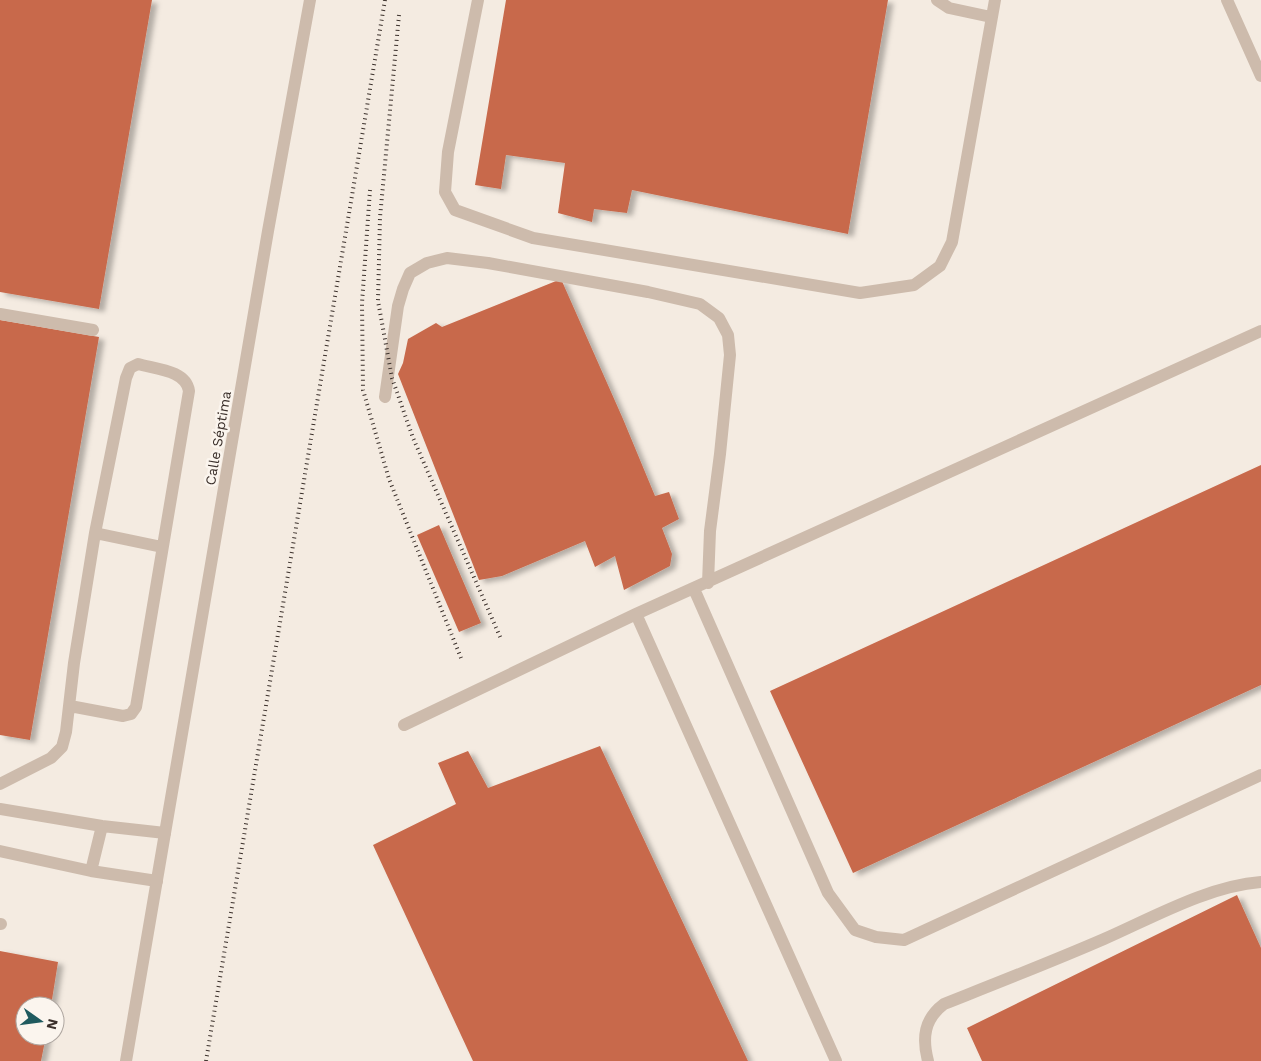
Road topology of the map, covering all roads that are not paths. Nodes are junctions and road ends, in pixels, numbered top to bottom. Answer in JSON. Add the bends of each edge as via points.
{"nodes":[{"id":1,"x":310,"y":0,"type":"edge"},
{"id":2,"x":478,"y":0,"type":"edge"},
{"id":3,"x":938,"y":0,"type":"edge"},
{"id":4,"x":994,"y":0,"type":"edge"},
{"id":5,"x":1227,"y":0,"type":"edge"},
{"id":6,"x":991,"y":17,"type":"junction"},
{"id":7,"x":1261,"y":76,"type":"edge"},
{"id":8,"x":0,"y":314,"type":"edge"},
{"id":9,"x":92,"y":330,"type":"dead end"},
{"id":10,"x":1261,"y":331,"type":"edge"},
{"id":11,"x":385,"y":397,"type":"dead end"},
{"id":12,"x":96,"y":533,"type":"junction"},
{"id":13,"x":162,"y":548,"type":"junction"},
{"id":14,"x":708,"y":583,"type":"junction"},
{"id":15,"x":694,"y":589,"type":"junction"},
{"id":16,"x":636,"y":614,"type":"junction"},
{"id":17,"x":70,"y":706,"type":"junction"},
{"id":18,"x":404,"y":725,"type":"dead end"},
{"id":19,"x":1261,"y":775,"type":"edge"},
{"id":20,"x":0,"y":784,"type":"edge"},
{"id":21,"x":0,"y":809,"type":"edge"},
{"id":22,"x":102,"y":826,"type":"junction"},
{"id":23,"x":165,"y":832,"type":"junction"},
{"id":24,"x":0,"y":851,"type":"edge"},
{"id":25,"x":91,"y":871,"type":"junction"},
{"id":26,"x":157,"y":881,"type":"junction"},
{"id":27,"x":1261,"y":882,"type":"edge"},
{"id":28,"x":126,"y":1061,"type":"edge"},
{"id":29,"x":836,"y":1061,"type":"edge"},
{"id":30,"x":928,"y":1061,"type":"edge"}],
"edges":[{"from":1,"to":23,"type":"street","name":"Calle Séptima"},
{"from":2,"to":6,"type":"street","via":[[448,152],[445,192],[455,210],[534,238],[860,293],[914,285],[940,266],[952,242]]},
{"from":3,"to":6,"type":"street","via":[[949,8]]},
{"from":4,"to":6,"type":"street"},
{"from":5,"to":7,"type":"street"},
{"from":8,"to":9,"type":"street"},
{"from":10,"to":14,"type":"street"},
{"from":11,"to":14,"type":"street","via":[[403,289],[410,274],[427,262],[447,258],[488,263],[700,304],[719,318],[728,335],[730,354],[710,531]]},
{"from":12,"to":13,"type":"street"},
{"from":12,"to":13,"type":"street","via":[[126,378],[130,368],[138,364],[175,374],[188,383]]},
{"from":12,"to":17,"type":"street"},
{"from":13,"to":17,"type":"street","via":[[136,707],[131,714],[124,716]]},
{"from":14,"to":15,"type":"street"},
{"from":15,"to":16,"type":"street"},
{"from":15,"to":19,"type":"street","via":[[828,893],[855,930],[876,937],[904,940]]},
{"from":16,"to":18,"type":"street"},
{"from":16,"to":29,"type":"street"},
{"from":17,"to":20,"type":"street","via":[[62,747],[51,758]]},
{"from":21,"to":22,"type":"street"},
{"from":22,"to":23,"type":"street"},
{"from":22,"to":25,"type":"street"},
{"from":23,"to":26,"type":"street","name":"Calle Séptima"},
{"from":24,"to":25,"type":"street"},
{"from":25,"to":26,"type":"street"},
{"from":26,"to":28,"type":"street","name":"Calle Séptima"},
{"from":27,"to":30,"type":"street","via":[[1227,887],[1197,898],[944,1004],[929,1020],[925,1032]]}]}
